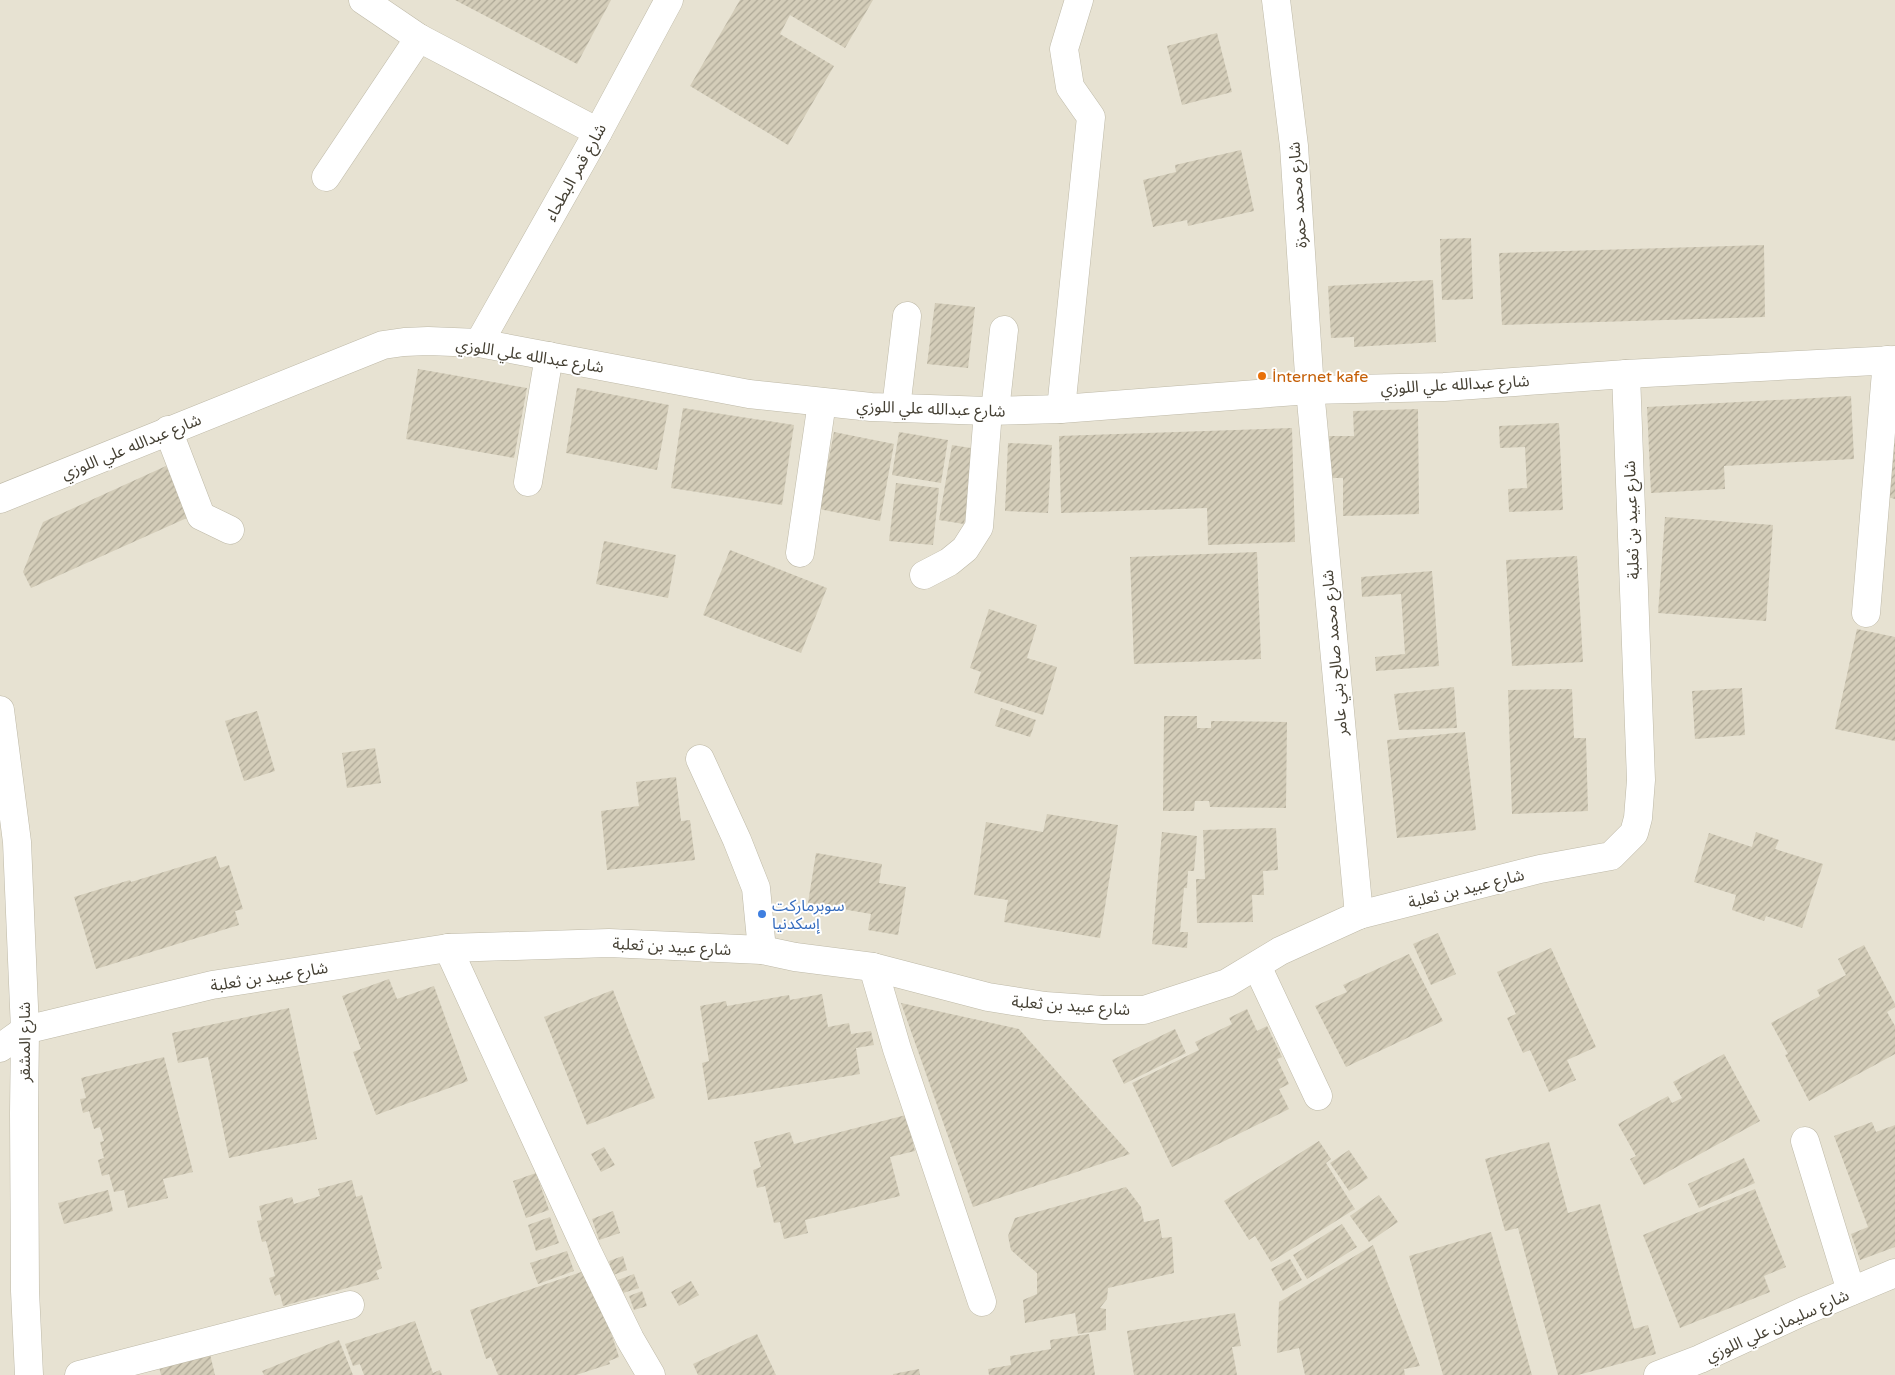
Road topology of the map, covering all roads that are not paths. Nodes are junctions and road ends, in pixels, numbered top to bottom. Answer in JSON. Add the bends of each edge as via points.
{"nodes":[{"id":1,"x":363,"y":0,"type":"edge"},
{"id":2,"x":669,"y":0,"type":"edge"},
{"id":3,"x":1079,"y":0,"type":"edge"},
{"id":4,"x":1276,"y":0,"type":"edge"},
{"id":5,"x":420,"y":38,"type":"junction"},
{"id":6,"x":598,"y":132,"type":"junction"},
{"id":7,"x":326,"y":177,"type":"dead end"},
{"id":8,"x":907,"y":316,"type":"dead end"},
{"id":9,"x":1004,"y":330,"type":"dead end"},
{"id":10,"x":479,"y":343,"type":"junction"},
{"id":11,"x":549,"y":356,"type":"junction"},
{"id":12,"x":1891,"y":360,"type":"edge"},
{"id":13,"x":1626,"y":374,"type":"junction"},
{"id":14,"x":1310,"y":390,"type":"junction"},
{"id":15,"x":822,"y":402,"type":"junction"},
{"id":16,"x":896,"y":408,"type":"junction"},
{"id":17,"x":1061,"y":409,"type":"junction"},
{"id":18,"x":992,"y":411,"type":"junction"},
{"id":19,"x":168,"y":430,"type":"junction"},
{"id":20,"x":528,"y":482,"type":"dead end"},
{"id":21,"x":0,"y":499,"type":"edge"},
{"id":22,"x":230,"y":530,"type":"dead end"},
{"id":23,"x":800,"y":553,"type":"dead end"},
{"id":24,"x":924,"y":575,"type":"dead end"},
{"id":25,"x":1866,"y":614,"type":"dead end"},
{"id":26,"x":0,"y":710,"type":"edge"},
{"id":27,"x":700,"y":759,"type":"dead end"},
{"id":28,"x":1358,"y":915,"type":"junction"},
{"id":29,"x":448,"y":948,"type":"junction"},
{"id":30,"x":762,"y":950,"type":"junction"},
{"id":31,"x":1257,"y":966,"type":"junction"},
{"id":32,"x":873,"y":967,"type":"junction"},
{"id":33,"x":26,"y":1030,"type":"junction"},
{"id":34,"x":0,"y":1048,"type":"edge"},
{"id":35,"x":1318,"y":1096,"type":"dead end"},
{"id":36,"x":1805,"y":1141,"type":"dead end"},
{"id":37,"x":1895,"y":1273,"type":"edge"},
{"id":38,"x":1851,"y":1291,"type":"junction"},
{"id":39,"x":982,"y":1302,"type":"dead end"},
{"id":40,"x":350,"y":1305,"type":"dead end"},
{"id":41,"x":29,"y":1375,"type":"edge"},
{"id":42,"x":79,"y":1375,"type":"edge"},
{"id":43,"x":651,"y":1375,"type":"edge"},
{"id":44,"x":1658,"y":1375,"type":"edge"}],
"edges":[{"from":1,"to":5,"type":"street"},
{"from":2,"to":6,"type":"street","name":"شارع قمر البطحاء"},
{"from":3,"to":17,"type":"street","via":[[1064,49],[1070,87],[1091,117]]},
{"from":4,"to":14,"type":"street","name":"شارع محمد حمزة","via":[[1294,146]]},
{"from":5,"to":6,"type":"street"},
{"from":5,"to":7,"type":"street"},
{"from":6,"to":10,"type":"street","name":"شارع قمر البطحاء"},
{"from":8,"to":16,"type":"street"},
{"from":9,"to":18,"type":"street"},
{"from":10,"to":11,"type":"street","name":"شارع عبدالله علي اللوزي"},
{"from":10,"to":19,"type":"street","name":"شارع عبدالله علي اللوزي","via":[[428,341],[383,346]]},
{"from":11,"to":15,"type":"street","name":"شارع عبدالله علي اللوزي","via":[[749,394]]},
{"from":11,"to":20,"type":"street"},
{"from":12,"to":13,"type":"street","name":"شارع عبدالله علي اللوزي"},
{"from":12,"to":25,"type":"street"},
{"from":13,"to":14,"type":"street","name":"شارع عبدالله علي اللوزي","via":[[1444,387]]},
{"from":13,"to":28,"type":"street","name":"شارع عبيد بن ثعلبة","via":[[1641,780],[1634,833],[1610,856],[1540,869]]},
{"from":14,"to":17,"type":"street","name":"شارع عبدالله علي اللوزي"},
{"from":14,"to":28,"type":"street","name":"شارع محمد صالح بني عامر"},
{"from":15,"to":16,"type":"street","name":"شارع عبدالله علي اللوزي"},
{"from":15,"to":23,"type":"street"},
{"from":16,"to":18,"type":"street","name":"شارع عبدالله علي اللوزي"},
{"from":17,"to":18,"type":"street","name":"شارع عبدالله علي اللوزي"},
{"from":18,"to":24,"type":"street","via":[[979,527],[965,549]]},
{"from":19,"to":21,"type":"street","name":"شارع عبدالله علي اللوزي"},
{"from":19,"to":22,"type":"street","via":[[201,516]]},
{"from":26,"to":33,"type":"street","name":"شارع المشقر","via":[[17,842]]},
{"from":27,"to":30,"type":"street","via":[[738,840],[756,888]]},
{"from":28,"to":31,"type":"street","name":"شارع عبيد بن ثعلبة","via":[[1280,951]]},
{"from":29,"to":30,"type":"street","name":"شارع عبيد بن ثعلبة","via":[[608,943]]},
{"from":29,"to":33,"type":"street","name":"شارع عبيد بن ثعلبة","via":[[212,984]]},
{"from":29,"to":43,"type":"street","via":[[588,1252]]},
{"from":30,"to":32,"type":"street","name":"شارع عبيد بن ثعلبة"},
{"from":31,"to":32,"type":"street","name":"شارع عبيد بن ثعلبة","via":[[1218,986],[1144,1010],[1046,1006],[988,997]]},
{"from":31,"to":35,"type":"street"},
{"from":32,"to":39,"type":"street","via":[[897,1049]]},
{"from":33,"to":34,"type":"street","name":"شارع عبيد بن ثعلبة"},
{"from":33,"to":41,"type":"street","name":"شارع المشقر","via":[[25,1281]]},
{"from":36,"to":38,"type":"street"},
{"from":37,"to":38,"type":"street","name":"شارع سليمان علي اللوزي"},
{"from":38,"to":44,"type":"street","name":"شارع سليمان علي اللوزي"},
{"from":40,"to":42,"type":"street"}]}
